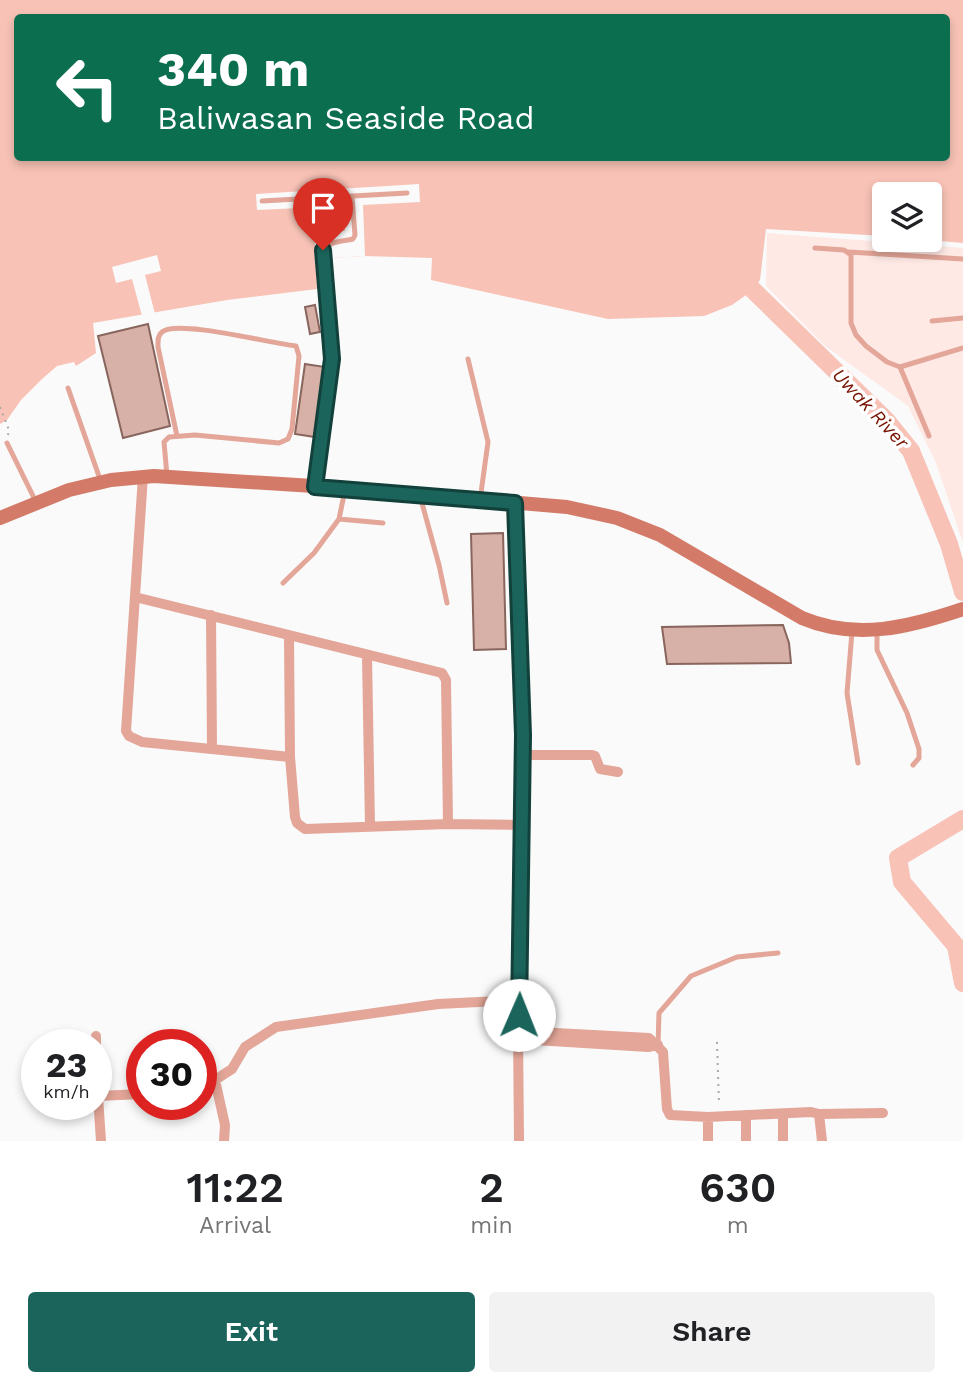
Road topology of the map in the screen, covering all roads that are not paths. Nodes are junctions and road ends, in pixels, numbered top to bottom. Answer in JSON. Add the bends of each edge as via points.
{"nodes":[{"id":1,"x":407,"y":193,"type":"dead end"},
{"id":2,"x":352,"y":197,"type":"junction"},
{"id":3,"x":262,"y":201,"type":"dead end"},
{"id":4,"x":815,"y":248,"type":"dead end"},
{"id":5,"x":849,"y":252,"type":"junction"},
{"id":6,"x":963,"y":259,"type":"edge"},
{"id":7,"x":963,"y":318,"type":"edge"},
{"id":8,"x":932,"y":321,"type":"dead end"},
{"id":9,"x":963,"y":348,"type":"edge"},
{"id":10,"x":468,"y":359,"type":"dead end"},
{"id":11,"x":900,"y":367,"type":"junction"},
{"id":12,"x":68,"y":388,"type":"dead end"},
{"id":13,"x":177,"y":436,"type":"junction"},
{"id":14,"x":929,"y":436,"type":"dead end"},
{"id":15,"x":7,"y":443,"type":"road end"},
{"id":16,"x":143,"y":476,"type":"junction"},
{"id":17,"x":167,"y":476,"type":"junction"},
{"id":18,"x":101,"y":482,"type":"junction"},
{"id":19,"x":315,"y":487,"type":"junction"},
{"id":20,"x":345,"y":488,"type":"junction"},
{"id":21,"x":419,"y":496,"type":"junction"},
{"id":22,"x":480,"y":500,"type":"junction"},
{"id":23,"x":36,"y":502,"type":"junction"},
{"id":24,"x":515,"y":503,"type":"junction"},
{"id":25,"x":0,"y":518,"type":"edge"},
{"id":26,"x":340,"y":519,"type":"junction"},
{"id":27,"x":383,"y":523,"type":"dead end"},
{"id":28,"x":283,"y":583,"type":"dead end"},
{"id":29,"x":135,"y":597,"type":"junction"},
{"id":30,"x":447,"y":603,"type":"dead end"},
{"id":31,"x":961,"y":610,"type":"edge"},
{"id":32,"x":212,"y":615,"type":"junction"},
{"id":33,"x":877,"y":631,"type":"junction"},
{"id":34,"x":852,"y":632,"type":"junction"},
{"id":35,"x":289,"y":636,"type":"junction"},
{"id":36,"x":367,"y":656,"type":"junction"},
{"id":37,"x":212,"y":749,"type":"junction"},
{"id":38,"x":522,"y":755,"type":"junction"},
{"id":39,"x":290,"y":757,"type":"junction"},
{"id":40,"x":858,"y":763,"type":"dead end"},
{"id":41,"x":913,"y":765,"type":"dead end"},
{"id":42,"x":618,"y":772,"type":"dead end"},
{"id":43,"x":448,"y":824,"type":"junction"},
{"id":44,"x":520,"y":825,"type":"junction"},
{"id":45,"x":370,"y":826,"type":"junction"},
{"id":46,"x":778,"y":953,"type":"dead end"},
{"id":47,"x":520,"y":1000,"type":"junction"},
{"id":48,"x":519,"y":1035,"type":"junction"},
{"id":49,"x":658,"y":1045,"type":"junction"},
{"id":50,"x":883,"y":1113,"type":"dead end"},
{"id":51,"x":818,"y":1114,"type":"junction"},
{"id":52,"x":746,"y":1115,"type":"junction"},
{"id":53,"x":783,"y":1115,"type":"junction"},
{"id":54,"x":708,"y":1117,"type":"junction"},
{"id":55,"x":100,"y":1120,"type":"edge"},
{"id":56,"x":101,"y":1141,"type":"edge"},
{"id":57,"x":224,"y":1141,"type":"edge"},
{"id":58,"x":520,"y":1141,"type":"edge"},
{"id":59,"x":708,"y":1141,"type":"edge"},
{"id":60,"x":746,"y":1141,"type":"edge"},
{"id":61,"x":783,"y":1141,"type":"edge"},
{"id":62,"x":822,"y":1141,"type":"edge"}],
"edges":[{"from":1,"to":2,"type":"lane"},
{"from":2,"to":3,"type":"lane"},
{"from":2,"to":19,"type":"lane","via":[[353,239],[329,244],[322,256],[332,359]]},
{"from":4,"to":5,"type":"lane"},
{"from":5,"to":6,"type":"lane"},
{"from":5,"to":11,"type":"lane","via":[[852,328],[866,346]]},
{"from":7,"to":8,"type":"lane"},
{"from":9,"to":11,"type":"lane"},
{"from":10,"to":22,"type":"lane","via":[[488,442]]},
{"from":11,"to":14,"type":"lane"},
{"from":12,"to":18,"type":"lane"},
{"from":13,"to":13,"type":"lane","via":[[279,443],[288,439],[297,380],[296,346],[215,331],[171,328],[162,332],[158,347]]},
{"from":13,"to":17,"type":"lane","via":[[164,442]]},
{"from":15,"to":23,"type":"lane"},
{"from":16,"to":17,"type":"main road"},
{"from":16,"to":18,"type":"main road"},
{"from":16,"to":29,"type":"street"},
{"from":17,"to":19,"type":"main road"},
{"from":18,"to":23,"type":"main road"},
{"from":19,"to":20,"type":"main road"},
{"from":20,"to":21,"type":"main road"},
{"from":20,"to":26,"type":"lane"},
{"from":21,"to":22,"type":"main road"},
{"from":21,"to":30,"type":"lane"},
{"from":22,"to":24,"type":"main road"},
{"from":23,"to":25,"type":"main road"},
{"from":24,"to":34,"type":"main road","via":[[590,511],[639,526],[802,618]]},
{"from":24,"to":38,"type":"street"},
{"from":26,"to":27,"type":"lane"},
{"from":26,"to":28,"type":"lane"},
{"from":29,"to":32,"type":"street"},
{"from":29,"to":37,"type":"street","via":[[126,731],[142,742]]},
{"from":31,"to":33,"type":"main road"},
{"from":32,"to":35,"type":"street"},
{"from":32,"to":37,"type":"street"},
{"from":33,"to":34,"type":"main road"},
{"from":33,"to":41,"type":"lane","via":[[877,650],[919,749]]},
{"from":34,"to":40,"type":"lane","via":[[847,693]]},
{"from":35,"to":36,"type":"street"},
{"from":35,"to":39,"type":"street"},
{"from":36,"to":43,"type":"street","via":[[439,671],[444,676]]},
{"from":36,"to":45,"type":"street"},
{"from":37,"to":39,"type":"street"},
{"from":38,"to":42,"type":"street","via":[[594,756],[600,769]]},
{"from":38,"to":44,"type":"street"},
{"from":39,"to":45,"type":"street","via":[[295,817],[300,827]]},
{"from":43,"to":44,"type":"street"},
{"from":43,"to":45,"type":"street"},
{"from":44,"to":47,"type":"street"},
{"from":46,"to":49,"type":"lane","via":[[737,957],[691,976],[659,1013]]},
{"from":47,"to":48,"type":"street"},
{"from":47,"to":57,"type":"street","via":[[438,1004],[268,1030],[215,1080]]},
{"from":48,"to":49,"type":"street","via":[[638,1042],[649,1038]]},
{"from":48,"to":58,"type":"street"},
{"from":49,"to":54,"type":"street","via":[[663,1052],[668,1113]]},
{"from":50,"to":51,"type":"street"},
{"from":51,"to":53,"type":"street"},
{"from":51,"to":62,"type":"street"},
{"from":52,"to":53,"type":"street"},
{"from":52,"to":54,"type":"street"},
{"from":52,"to":60,"type":"street"},
{"from":53,"to":61,"type":"street"},
{"from":54,"to":59,"type":"street"},
{"from":55,"to":56,"type":"street"}]}
